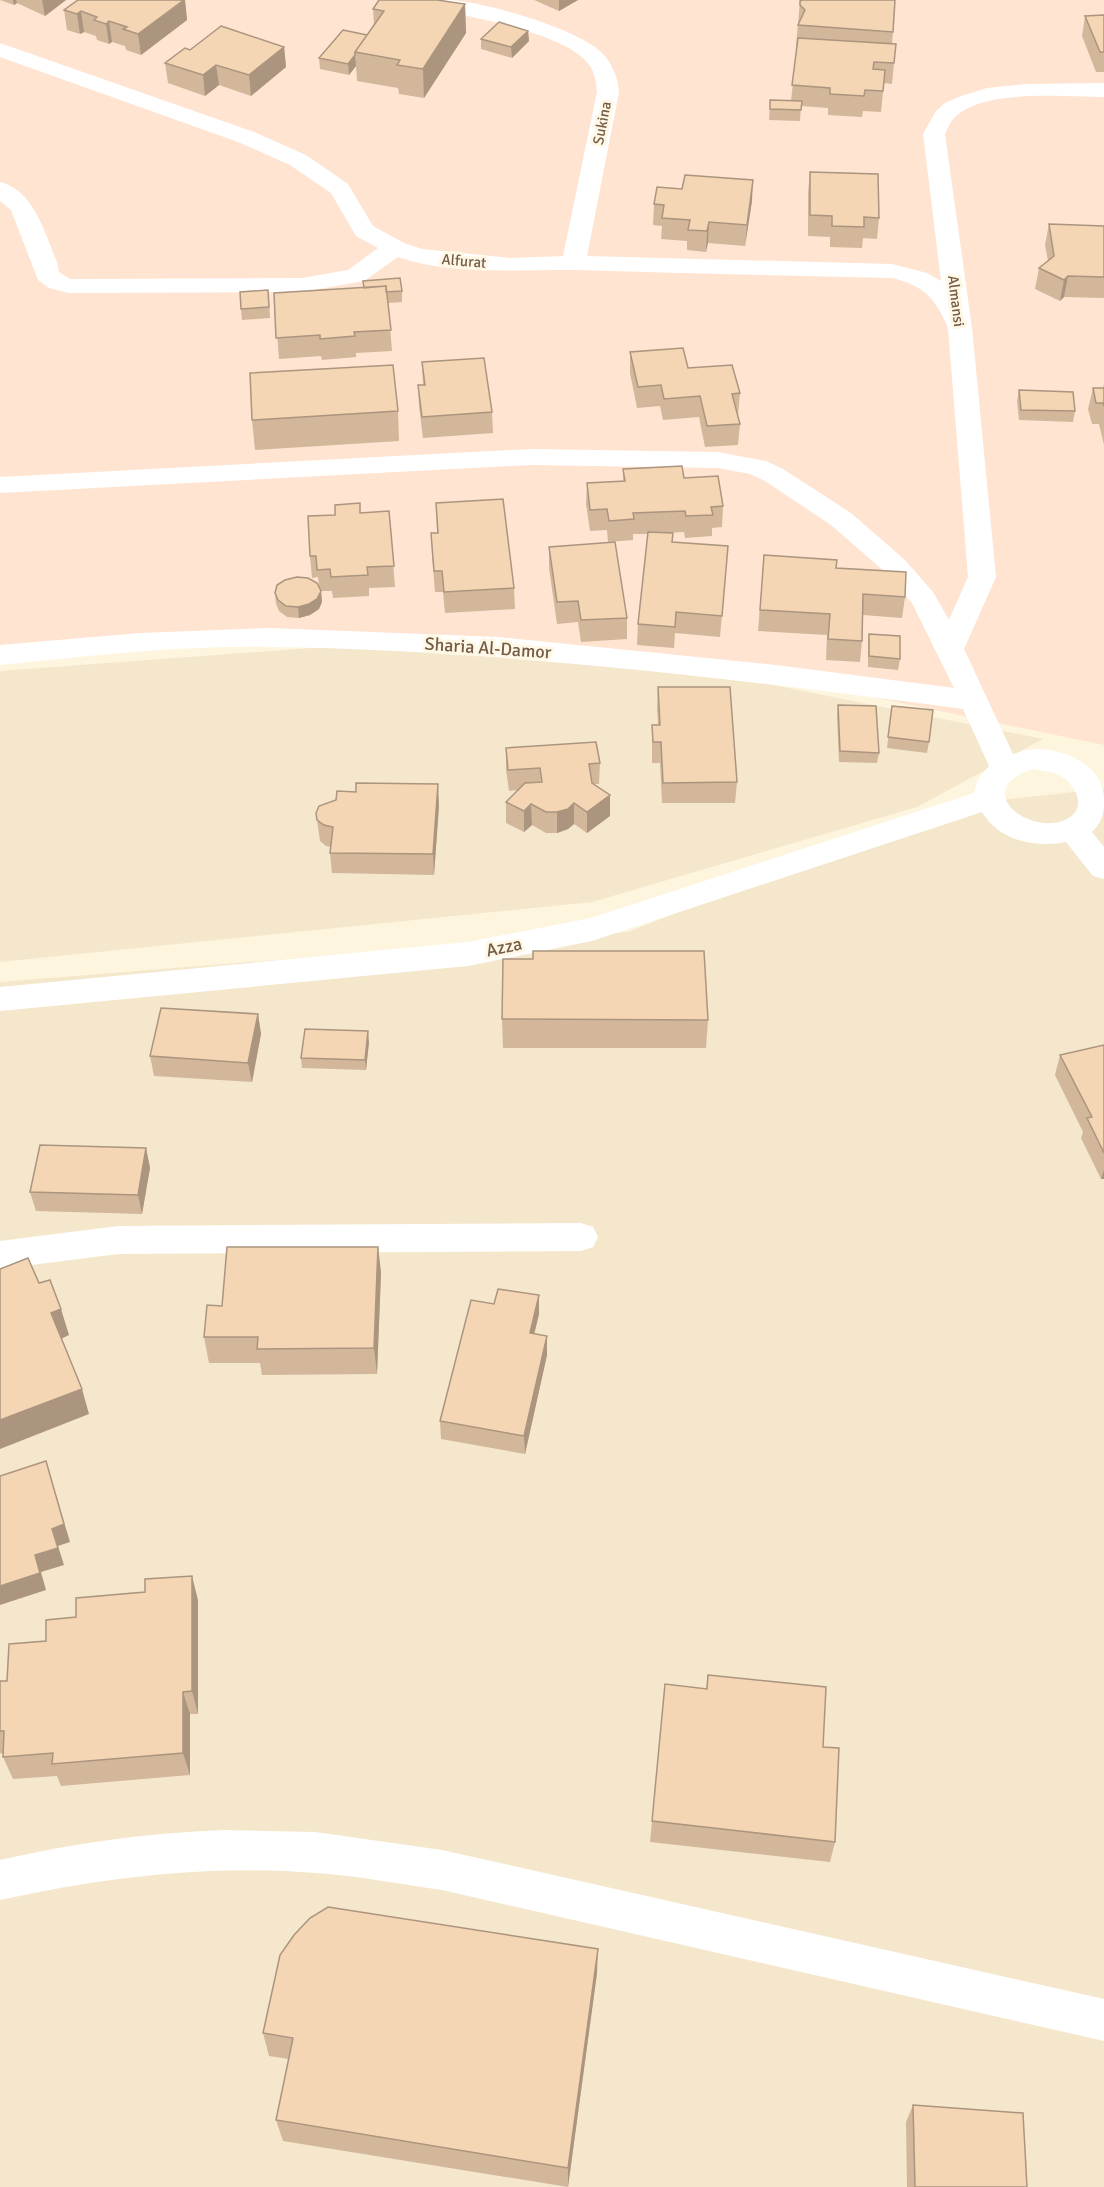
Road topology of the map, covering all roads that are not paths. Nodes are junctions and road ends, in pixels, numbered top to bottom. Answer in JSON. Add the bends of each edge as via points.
{"nodes":[{"id":1,"x":425,"y":0,"type":"edge"},
{"id":2,"x":0,"y":50,"type":"edge"},
{"id":3,"x":1104,"y":90,"type":"edge"},
{"id":4,"x":0,"y":189,"type":"edge"},
{"id":5,"x":396,"y":248,"type":"junction"},
{"id":6,"x":574,"y":263,"type":"junction"},
{"id":7,"x":960,"y":328,"type":"junction"},
{"id":8,"x":0,"y":485,"type":"edge"},
{"id":9,"x":950,"y":649,"type":"junction"},
{"id":10,"x":0,"y":655,"type":"edge"},
{"id":11,"x":974,"y":701,"type":"junction"},
{"id":12,"x":1004,"y":767,"type":"junction"},
{"id":13,"x":1095,"y":781,"type":"edge"},
{"id":14,"x":989,"y":799,"type":"junction"},
{"id":15,"x":1073,"y":830,"type":"junction"},
{"id":16,"x":1104,"y":868,"type":"edge"},
{"id":17,"x":0,"y":999,"type":"edge"},
{"id":18,"x":581,"y":1237,"type":"dead end"},
{"id":19,"x":0,"y":1255,"type":"edge"},
{"id":20,"x":0,"y":1880,"type":"edge"},
{"id":21,"x":1104,"y":2020,"type":"edge"}],
"edges":[{"from":1,"to":6,"type":"street","name":"Sukina","via":[[552,32],[584,48],[603,69],[608,92]]},
{"from":2,"to":5,"type":"street","name":"Alfurat","via":[[246,137],[298,160],[340,189],[364,231]]},
{"from":3,"to":7,"type":"street","name":"Almansi","via":[[1004,93],[972,99],[941,119],[934,134]]},
{"from":4,"to":5,"type":"street","via":[[21,207],[47,275],[69,286],[302,285],[355,276]]},
{"from":5,"to":6,"type":"street","name":"Alfurat","via":[[418,256],[474,263]]},
{"from":6,"to":7,"type":"street","name":"Alfurat","via":[[892,271],[915,276],[941,291]]},
{"from":7,"to":9,"type":"street","name":"Almansi","via":[[982,577]]},
{"from":8,"to":9,"type":"street","via":[[531,457],[738,462],[774,475],[841,519],[895,566],[923,598]]},
{"from":9,"to":11,"type":"street"},
{"from":10,"to":11,"type":"street","name":"Sharia Al-Damor","via":[[140,642],[270,637],[486,646],[776,675]]},
{"from":11,"to":12,"type":"street"},
{"from":12,"to":13,"type":"street","via":[[1018,761],[1051,761]]},
{"from":12,"to":14,"type":"street","via":[[994,776]]},
{"from":13,"to":15,"type":"street","via":[[1093,811]]},
{"from":14,"to":15,"type":"street","via":[[995,812],[1022,830],[1039,834]]},
{"from":14,"to":17,"type":"street","name":"Azza","via":[[592,929],[479,952]]},
{"from":15,"to":16,"type":"street"},
{"from":18,"to":19,"type":"street","via":[[118,1240]]},
{"from":20,"to":21,"type":"street","via":[[107,1859],[192,1851],[276,1851],[359,1857],[442,1870]]}]}
